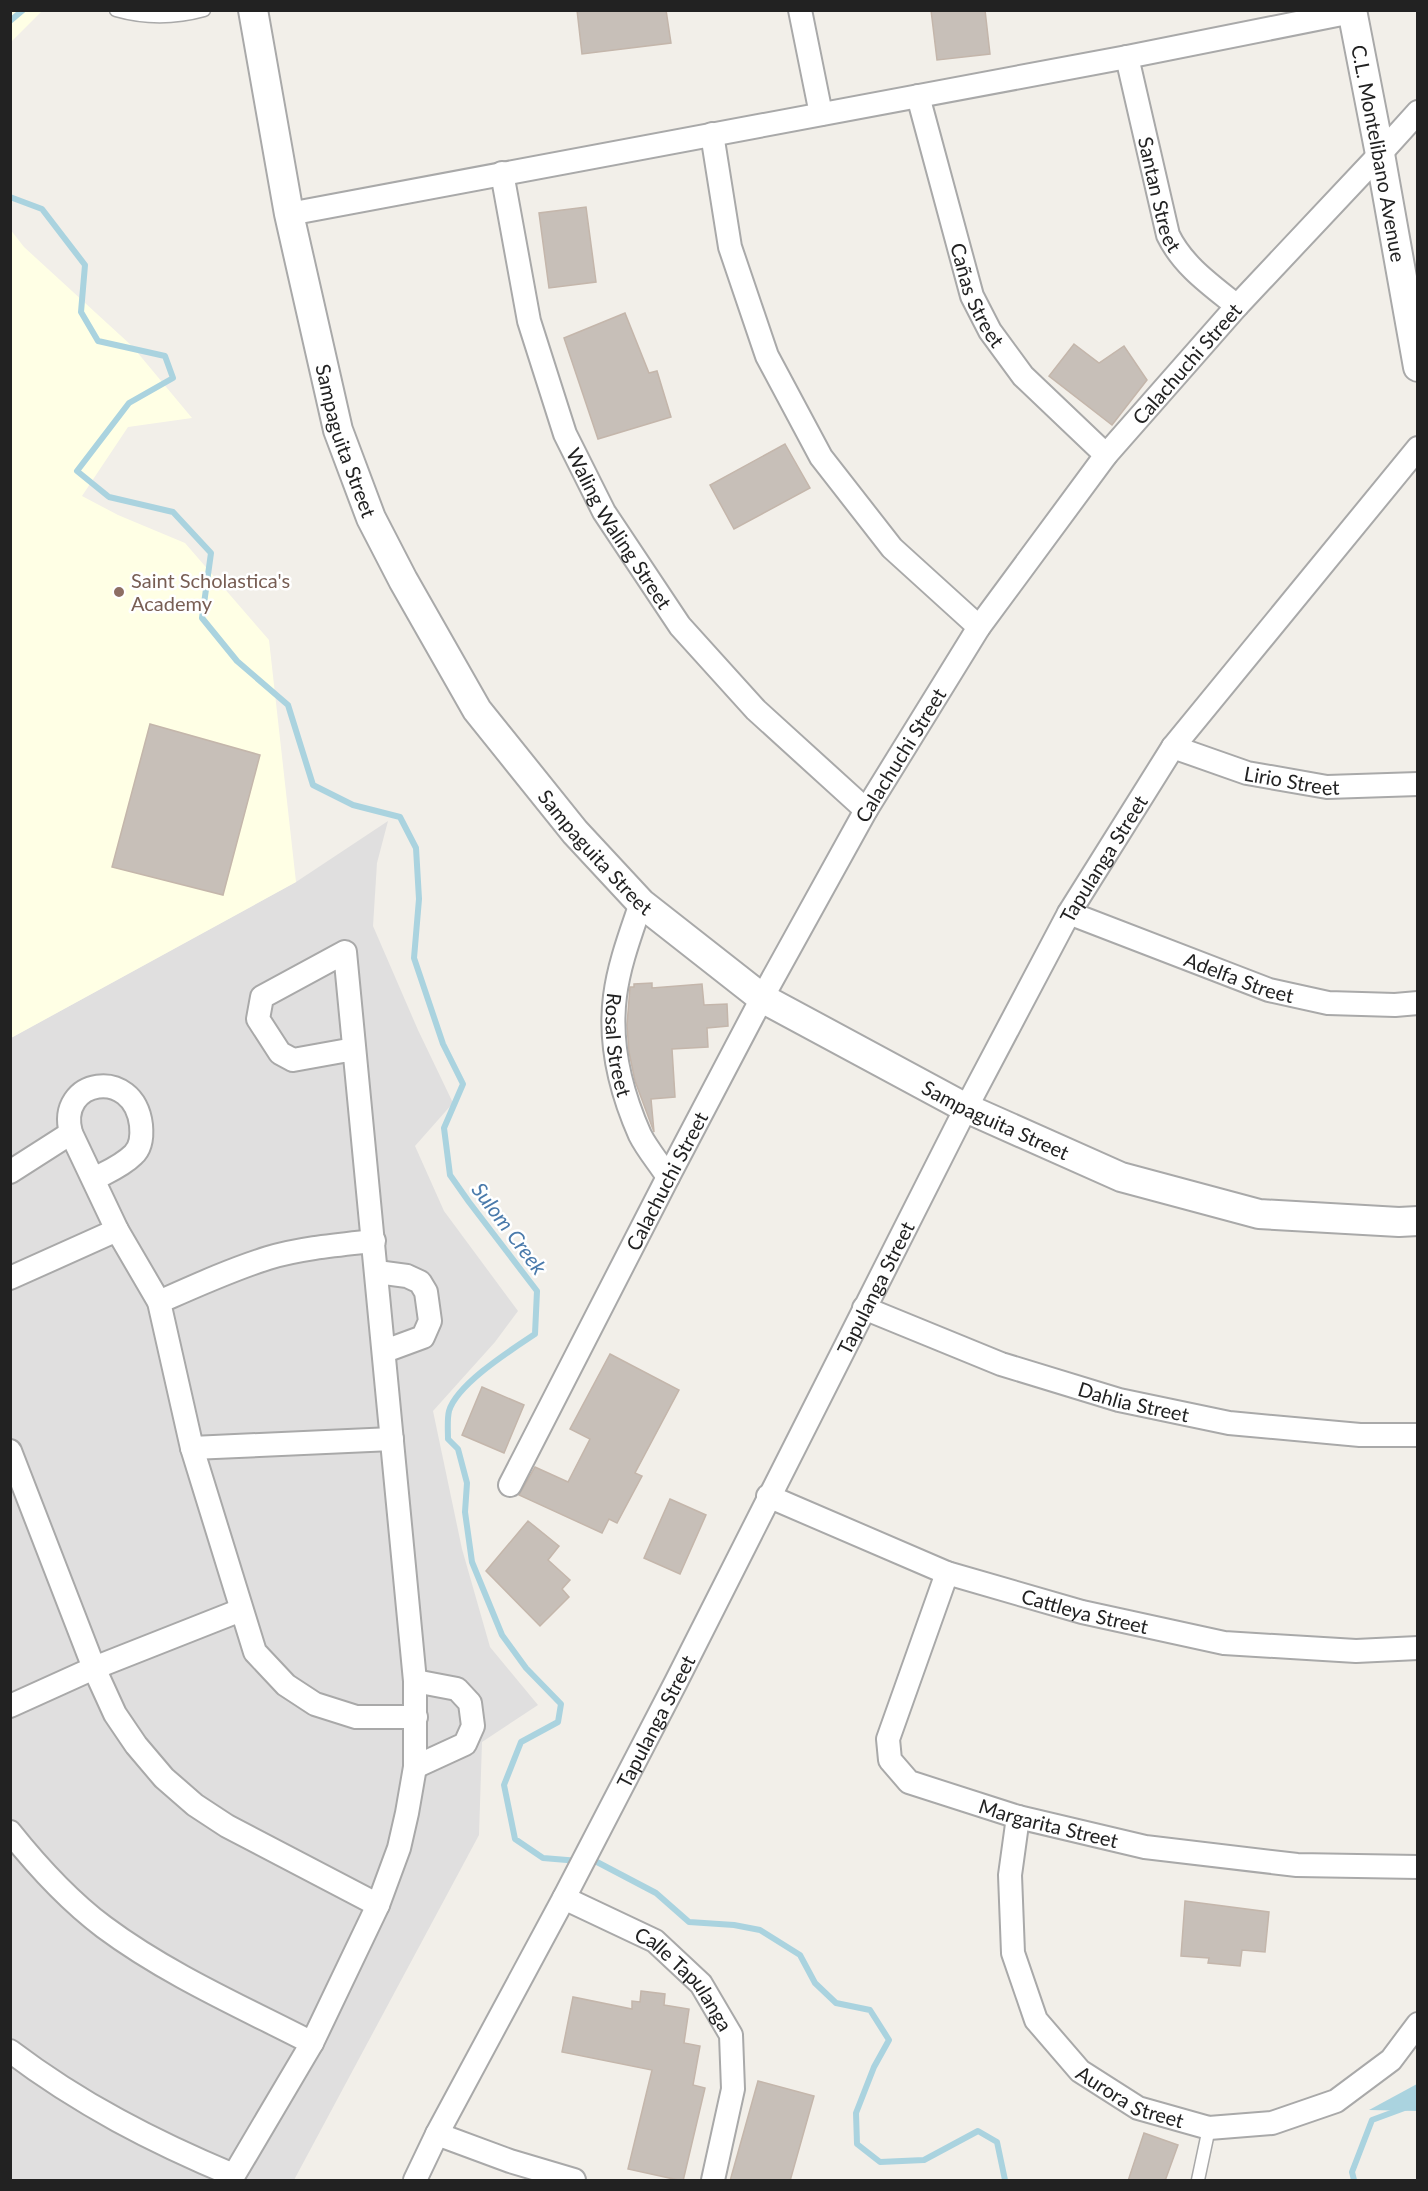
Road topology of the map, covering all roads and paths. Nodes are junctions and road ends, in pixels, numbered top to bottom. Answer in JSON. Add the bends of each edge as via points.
{"nodes":[{"id":1,"x":116,"y":10,"type":"edge"},
{"id":2,"x":204,"y":10,"type":"edge"},
{"id":3,"x":253,"y":10,"type":"edge"},
{"id":4,"x":800,"y":10,"type":"edge"},
{"id":5,"x":1352,"y":11,"type":"edge"},
{"id":6,"x":1128,"y":57,"type":"junction"},
{"id":7,"x":918,"y":96,"type":"junction"},
{"id":8,"x":1418,"y":112,"type":"edge"},
{"id":9,"x":821,"y":114,"type":"junction"},
{"id":10,"x":712,"y":134,"type":"junction"},
{"id":11,"x":1380,"y":154,"type":"junction"},
{"id":12,"x":502,"y":173,"type":"junction"},
{"id":13,"x":289,"y":214,"type":"junction"},
{"id":14,"x":1237,"y":306,"type":"junction"},
{"id":15,"x":1418,"y":367,"type":"edge"},
{"id":16,"x":1418,"y":448,"type":"edge"},
{"id":17,"x":1106,"y":455,"type":"junction"},
{"id":18,"x":979,"y":627,"type":"junction"},
{"id":19,"x":1173,"y":747,"type":"junction"},
{"id":20,"x":1418,"y":784,"type":"edge"},
{"id":21,"x":866,"y":810,"type":"junction"},
{"id":22,"x":641,"y":903,"type":"junction"},
{"id":23,"x":1069,"y":913,"type":"junction"},
{"id":24,"x":762,"y":998,"type":"junction"},
{"id":25,"x":1418,"y":1003,"type":"edge"},
{"id":26,"x":354,"y":1049,"type":"junction"},
{"id":27,"x":966,"y":1108,"type":"junction"},
{"id":28,"x":71,"y":1133,"type":"junction"},
{"id":29,"x":10,"y":1172,"type":"edge"},
{"id":30,"x":668,"y":1177,"type":"junction"},
{"id":31,"x":94,"y":1179,"type":"junction"},
{"id":32,"x":1418,"y":1221,"type":"edge"},
{"id":33,"x":117,"y":1230,"type":"junction"},
{"id":34,"x":374,"y":1241,"type":"junction"},
{"id":35,"x":377,"y":1272,"type":"junction"},
{"id":36,"x":10,"y":1278,"type":"edge"},
{"id":37,"x":159,"y":1302,"type":"junction"},
{"id":38,"x":864,"y":1308,"type":"junction"},
{"id":39,"x":385,"y":1351,"type":"junction"},
{"id":40,"x":1418,"y":1435,"type":"edge"},
{"id":41,"x":392,"y":1439,"type":"junction"},
{"id":42,"x":192,"y":1448,"type":"junction"},
{"id":43,"x":10,"y":1451,"type":"edge"},
{"id":44,"x":510,"y":1485,"type":"dead end"},
{"id":45,"x":768,"y":1496,"type":"junction"},
{"id":46,"x":947,"y":1573,"type":"junction"},
{"id":47,"x":241,"y":1610,"type":"junction"},
{"id":48,"x":1418,"y":1648,"type":"edge"},
{"id":49,"x":94,"y":1668,"type":"junction"},
{"id":50,"x":415,"y":1681,"type":"junction"},
{"id":51,"x":10,"y":1706,"type":"edge"},
{"id":52,"x":416,"y":1717,"type":"junction"},
{"id":53,"x":415,"y":1767,"type":"junction"},
{"id":54,"x":1018,"y":1817,"type":"junction"},
{"id":55,"x":10,"y":1832,"type":"edge"},
{"id":56,"x":1418,"y":1867,"type":"edge"},
{"id":57,"x":564,"y":1898,"type":"junction"},
{"id":58,"x":378,"y":1905,"type":"junction"},
{"id":59,"x":1418,"y":2024,"type":"edge"},
{"id":60,"x":312,"y":2043,"type":"junction"},
{"id":61,"x":10,"y":2051,"type":"edge"},
{"id":62,"x":1209,"y":2128,"type":"junction"},
{"id":63,"x":437,"y":2134,"type":"junction"},
{"id":64,"x":232,"y":2178,"type":"edge"},
{"id":65,"x":415,"y":2181,"type":"edge"},
{"id":66,"x":574,"y":2181,"type":"edge"},
{"id":67,"x":713,"y":2181,"type":"edge"},
{"id":68,"x":1198,"y":2181,"type":"edge"}],
"edges":[{"from":1,"to":2,"type":"lane","via":[[160,16]]},
{"from":3,"to":13,"type":"street","name":"Sampaguita Street"},
{"from":4,"to":9,"type":"street"},
{"from":5,"to":6,"type":"street"},
{"from":5,"to":11,"type":"street","name":"C.L. Montelibano Avenue"},
{"from":6,"to":7,"type":"street"},
{"from":6,"to":14,"type":"street","name":"Santan Street","via":[[1167,235],[1187,264]]},
{"from":7,"to":9,"type":"street"},
{"from":7,"to":17,"type":"street","name":"Cañas Street","via":[[972,296],[990,331],[1023,376]]},
{"from":8,"to":11,"type":"street","name":"Calachuchi Street"},
{"from":9,"to":10,"type":"street"},
{"from":10,"to":12,"type":"street"},
{"from":10,"to":18,"type":"street","via":[[730,247],[767,356],[821,457],[892,548]]},
{"from":11,"to":14,"type":"street","name":"Calachuchi Street"},
{"from":11,"to":15,"type":"street","name":"C.L. Montelibano Avenue"},
{"from":12,"to":13,"type":"street"},
{"from":12,"to":21,"type":"street","name":"Waling Waling Street","via":[[529,321],[565,434],[604,512],[688,634],[756,710]]},
{"from":13,"to":22,"type":"street","name":"Sampaguita Street","via":[[338,429],[376,528],[477,710],[575,832]]},
{"from":14,"to":17,"type":"street","name":"Calachuchi Street"},
{"from":16,"to":19,"type":"street","name":"Tapulanga Street"},
{"from":17,"to":18,"type":"street","name":"Calachuchi Street"},
{"from":18,"to":21,"type":"street","name":"Calachuchi Street"},
{"from":19,"to":20,"type":"street","name":"Lirio Street","via":[[1247,773],[1327,787]]},
{"from":19,"to":23,"type":"street","name":"Tapulanga Street"},
{"from":21,"to":24,"type":"street","name":"Calachuchi Street"},
{"from":22,"to":24,"type":"street","name":"Sampaguita Street"},
{"from":22,"to":30,"type":"street","name":"Rosal Street","via":[[615,997],[615,1045],[624,1092],[641,1137]]},
{"from":23,"to":25,"type":"street","name":"Adelfa Street","via":[[1269,990],[1328,1003]]},
{"from":23,"to":27,"type":"street","name":"Tapulanga Street"},
{"from":24,"to":27,"type":"street","name":"Sampaguita Street"},
{"from":24,"to":30,"type":"street","name":"Calachuchi Street"},
{"from":26,"to":26,"type":"street","via":[[345,952],[262,997],[258,1019],[280,1053],[293,1060]]},
{"from":26,"to":34,"type":"street"},
{"from":27,"to":32,"type":"street","name":"Sampaguita Street","via":[[1121,1177],[1259,1214]]},
{"from":27,"to":38,"type":"street","name":"Tapulanga Street"},
{"from":28,"to":29,"type":"street"},
{"from":28,"to":31,"type":"street"},
{"from":28,"to":31,"type":"street","via":[[70,1106],[82,1092],[102,1084],[118,1088],[132,1099],[140,1115],[142,1135],[136,1154]]},
{"from":30,"to":44,"type":"street","name":"Calachuchi Street"},
{"from":31,"to":33,"type":"street"},
{"from":33,"to":36,"type":"street"},
{"from":33,"to":37,"type":"street"},
{"from":34,"to":35,"type":"street"},
{"from":34,"to":37,"type":"street","via":[[310,1248],[269,1258],[215,1276]]},
{"from":35,"to":39,"type":"street"},
{"from":35,"to":39,"type":"street","via":[[420,1282],[426,1292],[430,1322],[423,1337]]},
{"from":37,"to":42,"type":"street"},
{"from":38,"to":40,"type":"street","name":"Dahlia Street","via":[[1001,1364],[1119,1400],[1229,1424],[1359,1435]]},
{"from":38,"to":45,"type":"street","name":"Tapulanga Street"},
{"from":39,"to":41,"type":"street"},
{"from":41,"to":42,"type":"street"},
{"from":41,"to":50,"type":"street"},
{"from":42,"to":47,"type":"street"},
{"from":43,"to":49,"type":"street"},
{"from":45,"to":46,"type":"street","name":"Cattleya Street"},
{"from":45,"to":57,"type":"street","name":"Tapulanga Street"},
{"from":46,"to":48,"type":"street","name":"Cattleya Street","via":[[1082,1612],[1224,1643],[1356,1651]]},
{"from":46,"to":54,"type":"street","name":"Margarita Street","via":[[888,1739],[890,1760],[909,1782]]},
{"from":47,"to":49,"type":"street"},
{"from":47,"to":52,"type":"street","via":[[255,1653],[286,1685],[315,1704],[356,1717]]},
{"from":49,"to":51,"type":"street"},
{"from":49,"to":58,"type":"street","via":[[115,1714],[136,1745],[164,1778],[195,1805],[227,1826]]},
{"from":50,"to":52,"type":"street"},
{"from":50,"to":53,"type":"street","via":[[457,1689],[471,1703],[473,1726],[465,1744]]},
{"from":52,"to":53,"type":"street"},
{"from":53,"to":58,"type":"street","via":[[399,1848]]},
{"from":54,"to":56,"type":"street","name":"Margarita Street","via":[[1169,1850],[1297,1865]]},
{"from":54,"to":62,"type":"street","name":"Aurora Street","via":[[1010,1875],[1013,1953],[1036,2020],[1080,2071],[1128,2102]]},
{"from":55,"to":60,"type":"street","via":[[61,1891],[103,1927],[201,1986]]},
{"from":57,"to":63,"type":"street","name":"Tapulanga Street"},
{"from":57,"to":67,"type":"street","name":"Calle Tapulanga","via":[[655,1941],[701,1984],[731,2035],[733,2089]]},
{"from":58,"to":60,"type":"street"},
{"from":59,"to":62,"type":"street","name":"Aurora Street","via":[[1391,2060],[1336,2101],[1272,2123]]},
{"from":60,"to":64,"type":"street"},
{"from":61,"to":64,"type":"street","via":[[109,2117]]},
{"from":62,"to":68,"type":"lane"},
{"from":63,"to":65,"type":"street","name":"Tapulanga Street"},
{"from":63,"to":66,"type":"street"}]}
